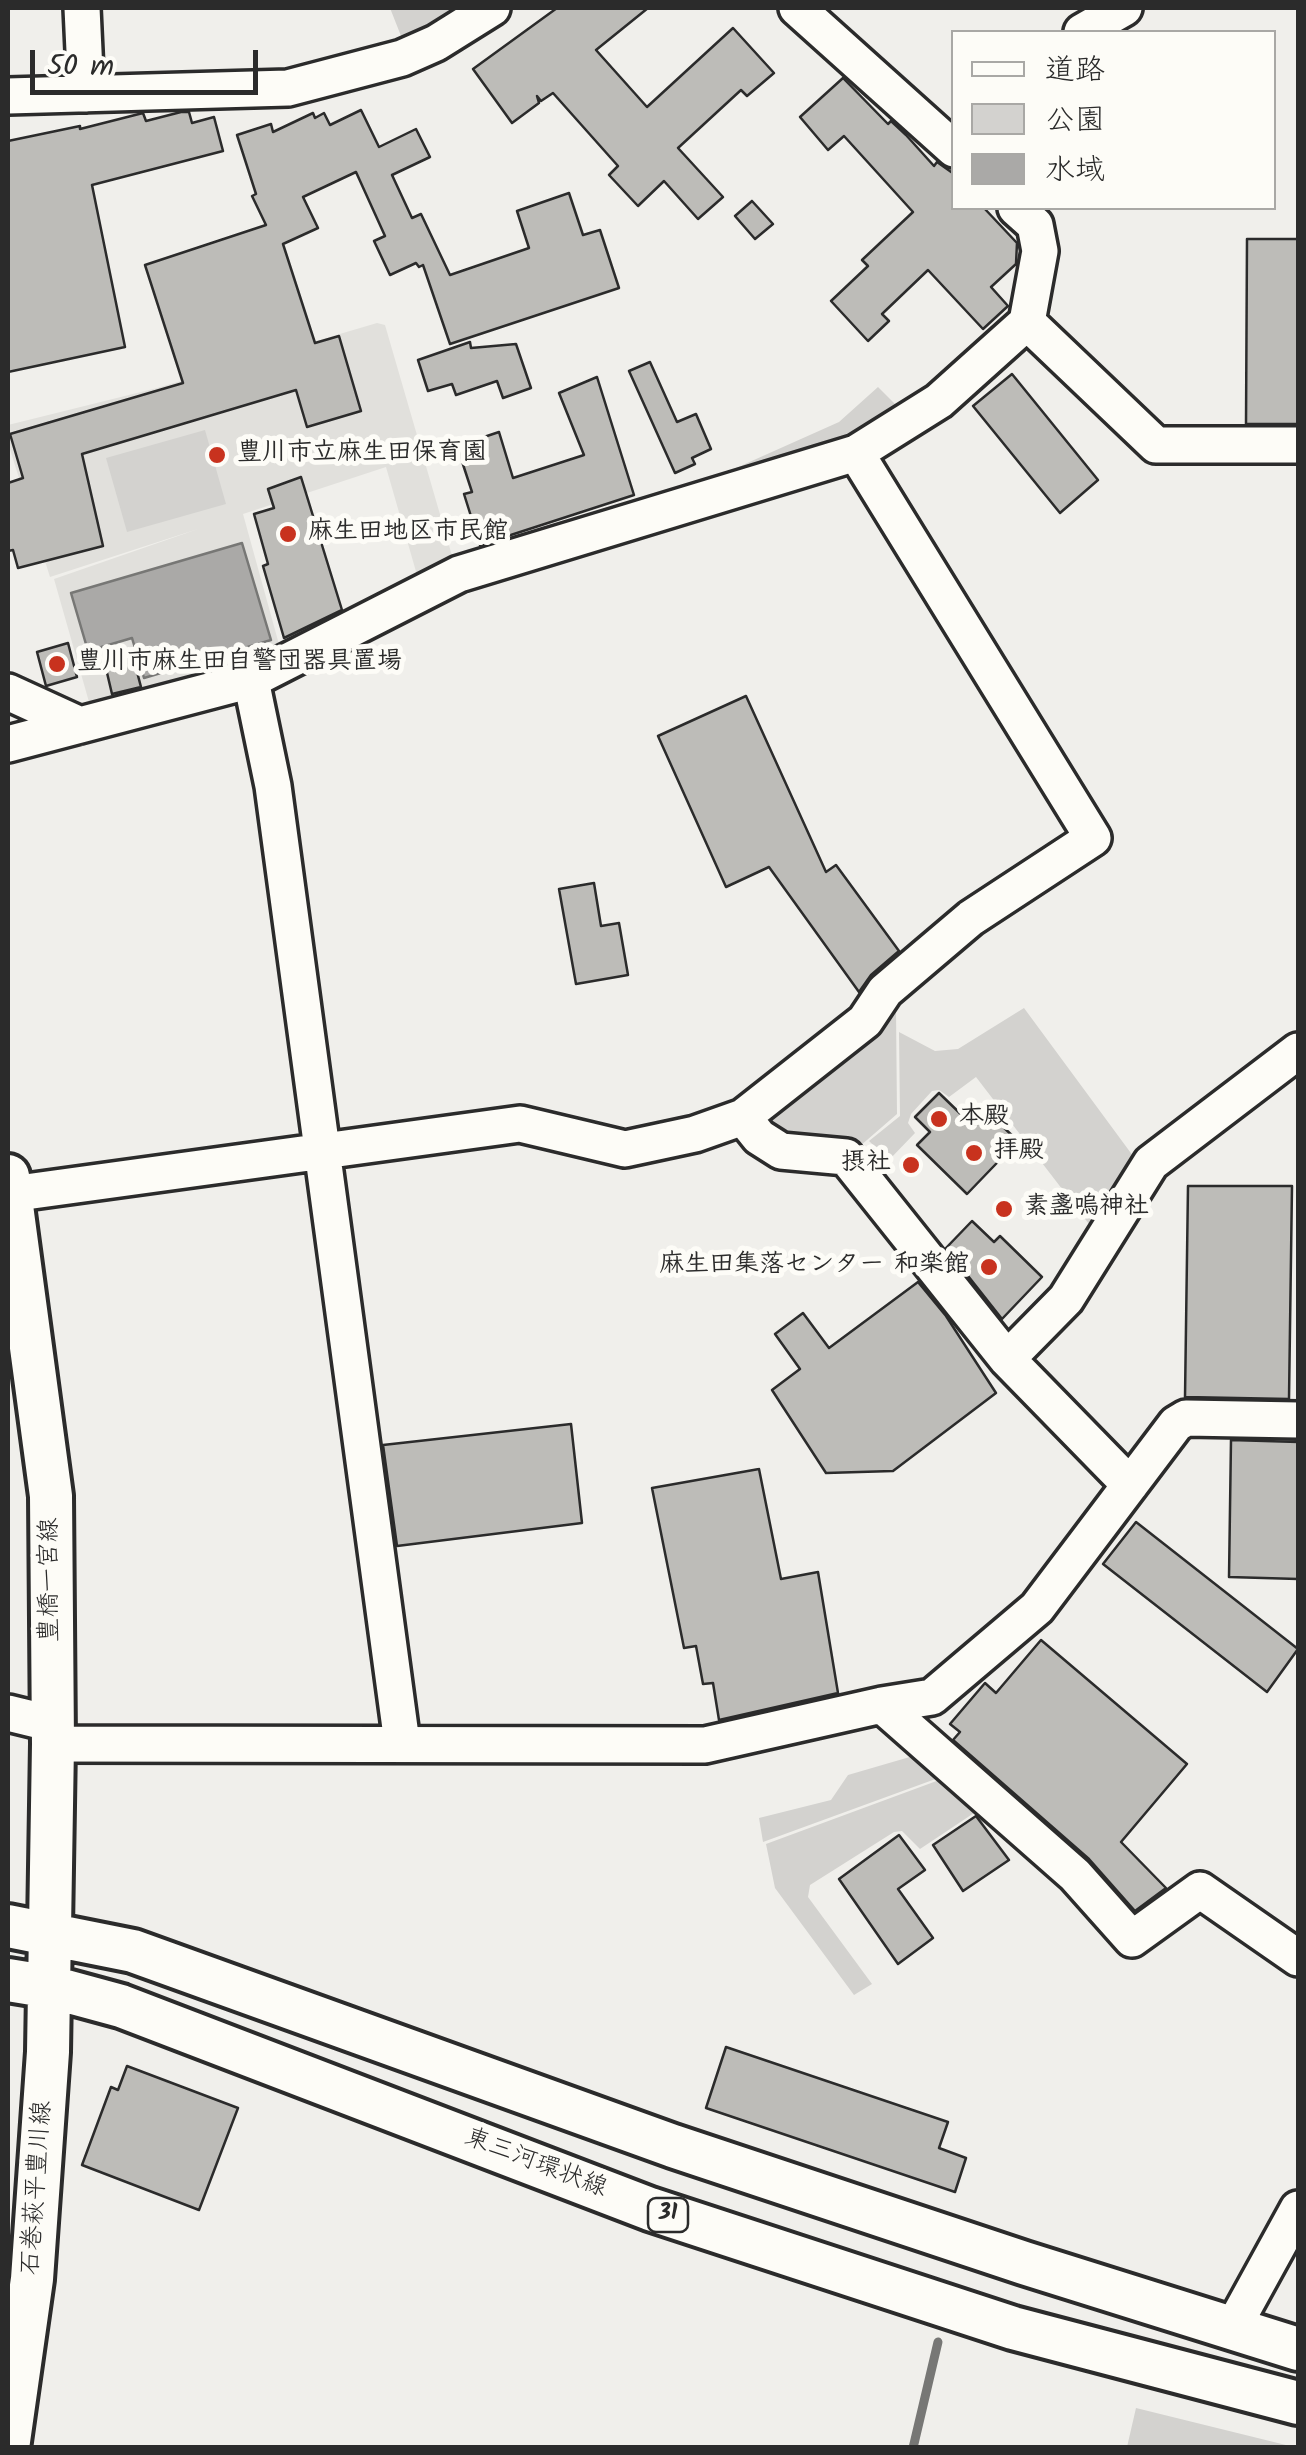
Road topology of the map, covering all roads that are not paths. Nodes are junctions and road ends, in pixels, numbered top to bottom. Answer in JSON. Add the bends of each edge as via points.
{"nodes":[{"id":1,"x":82,"y":8,"type":"edge"},
{"id":2,"x":492,"y":8,"type":"edge"},
{"id":3,"x":796,"y":8,"type":"edge"},
{"id":4,"x":1124,"y":8,"type":"edge"},
{"id":5,"x":1086,"y":30,"type":"edge"},
{"id":6,"x":86,"y":94,"type":"junction"},
{"id":7,"x":8,"y":96,"type":"edge"},
{"id":8,"x":948,"y":136,"type":"edge"},
{"id":9,"x":1018,"y":210,"type":"edge"},
{"id":10,"x":1027,"y":322,"type":"junction"},
{"id":11,"x":1298,"y":445,"type":"edge"},
{"id":12,"x":856,"y":453,"type":"junction"},
{"id":13,"x":250,"y":680,"type":"junction"},
{"id":14,"x":8,"y":692,"type":"edge"},
{"id":15,"x":80,"y":725,"type":"junction"},
{"id":16,"x":8,"y":744,"type":"edge"},
{"id":17,"x":1298,"y":1052,"type":"edge"},
{"id":18,"x":744,"y":1117,"type":"junction"},
{"id":19,"x":320,"y":1151,"type":"junction"},
{"id":20,"x":9,"y":1185,"type":"edge"},
{"id":21,"x":1007,"y":1359,"type":"junction"},
{"id":22,"x":1298,"y":1420,"type":"edge"},
{"id":23,"x":1130,"y":1486,"type":"junction"},
{"id":24,"x":882,"y":1705,"type":"junction"},
{"id":25,"x":8,"y":1713,"type":"edge"},
{"id":26,"x":53,"y":1734,"type":"junction"},
{"id":27,"x":402,"y":1743,"type":"junction"},
{"id":28,"x":8,"y":1926,"type":"edge"},
{"id":29,"x":52,"y":1935,"type":"junction"},
{"id":30,"x":1298,"y":1958,"type":"edge"},
{"id":31,"x":8,"y":1980,"type":"edge"},
{"id":32,"x":51,"y":1987,"type":"junction"},
{"id":33,"x":1298,"y":2209,"type":"edge"},
{"id":34,"x":1232,"y":2329,"type":"junction"},
{"id":35,"x":1298,"y":2350,"type":"edge"},
{"id":36,"x":1298,"y":2404,"type":"edge"},
{"id":37,"x":8,"y":2448,"type":"edge"}],
"edges":[{"from":1,"to":6,"type":"street"},
{"from":2,"to":6,"type":"street","via":[[402,58],[288,88]]},
{"from":3,"to":8,"type":"street"},
{"from":4,"to":5,"type":"street"},
{"from":6,"to":7,"type":"street"},
{"from":9,"to":10,"type":"street","via":[[1036,226],[1040,251]]},
{"from":10,"to":11,"type":"street","via":[[1156,445]]},
{"from":10,"to":12,"type":"street","via":[[939,402]]},
{"from":12,"to":13,"type":"street","via":[[459,574]]},
{"from":12,"to":18,"type":"street","via":[[1093,838],[971,918],[884,991],[866,1021]]},
{"from":13,"to":15,"type":"street"},
{"from":13,"to":19,"type":"street","via":[[273,786]]},
{"from":14,"to":15,"type":"street"},
{"from":15,"to":16,"type":"street"},
{"from":17,"to":21,"type":"street","via":[[1151,1163],[1066,1299]]},
{"from":18,"to":19,"type":"street","via":[[625,1149],[520,1124]]},
{"from":18,"to":21,"type":"street","via":[[781,1150],[846,1156]]},
{"from":19,"to":20,"type":"street"},
{"from":19,"to":27,"type":"street"},
{"from":20,"to":26,"type":"main road","name":"豊橋一宮線","via":[[51,1496]]},
{"from":21,"to":23,"type":"street"},
{"from":22,"to":23,"type":"street","via":[[1186,1418]]},
{"from":23,"to":24,"type":"street","via":[[1037,1608],[932,1697]]},
{"from":24,"to":27,"type":"street","via":[[705,1745]]},
{"from":24,"to":30,"type":"street","via":[[1075,1875],[1132,1939],[1200,1890]]},
{"from":25,"to":26,"type":"street"},
{"from":26,"to":27,"type":"street"},
{"from":26,"to":29,"type":"main road","name":"豊橋一宮線"},
{"from":28,"to":29,"type":"main road"},
{"from":29,"to":32,"type":"main road","name":"豊橋一宮線"},
{"from":29,"to":34,"type":"main road","via":[[133,1951],[672,2146]]},
{"from":31,"to":32,"type":"main road","name":"東三河環状線","number":"31"},
{"from":32,"to":36,"type":"main road","name":"東三河環状線","number":"31","via":[[122,2006],[650,2209],[1013,2328]]},
{"from":32,"to":37,"type":"main road","name":"石巻萩平豊川線","via":[[32,2278]]},
{"from":33,"to":34,"type":"street"},
{"from":34,"to":35,"type":"main road"}]}
